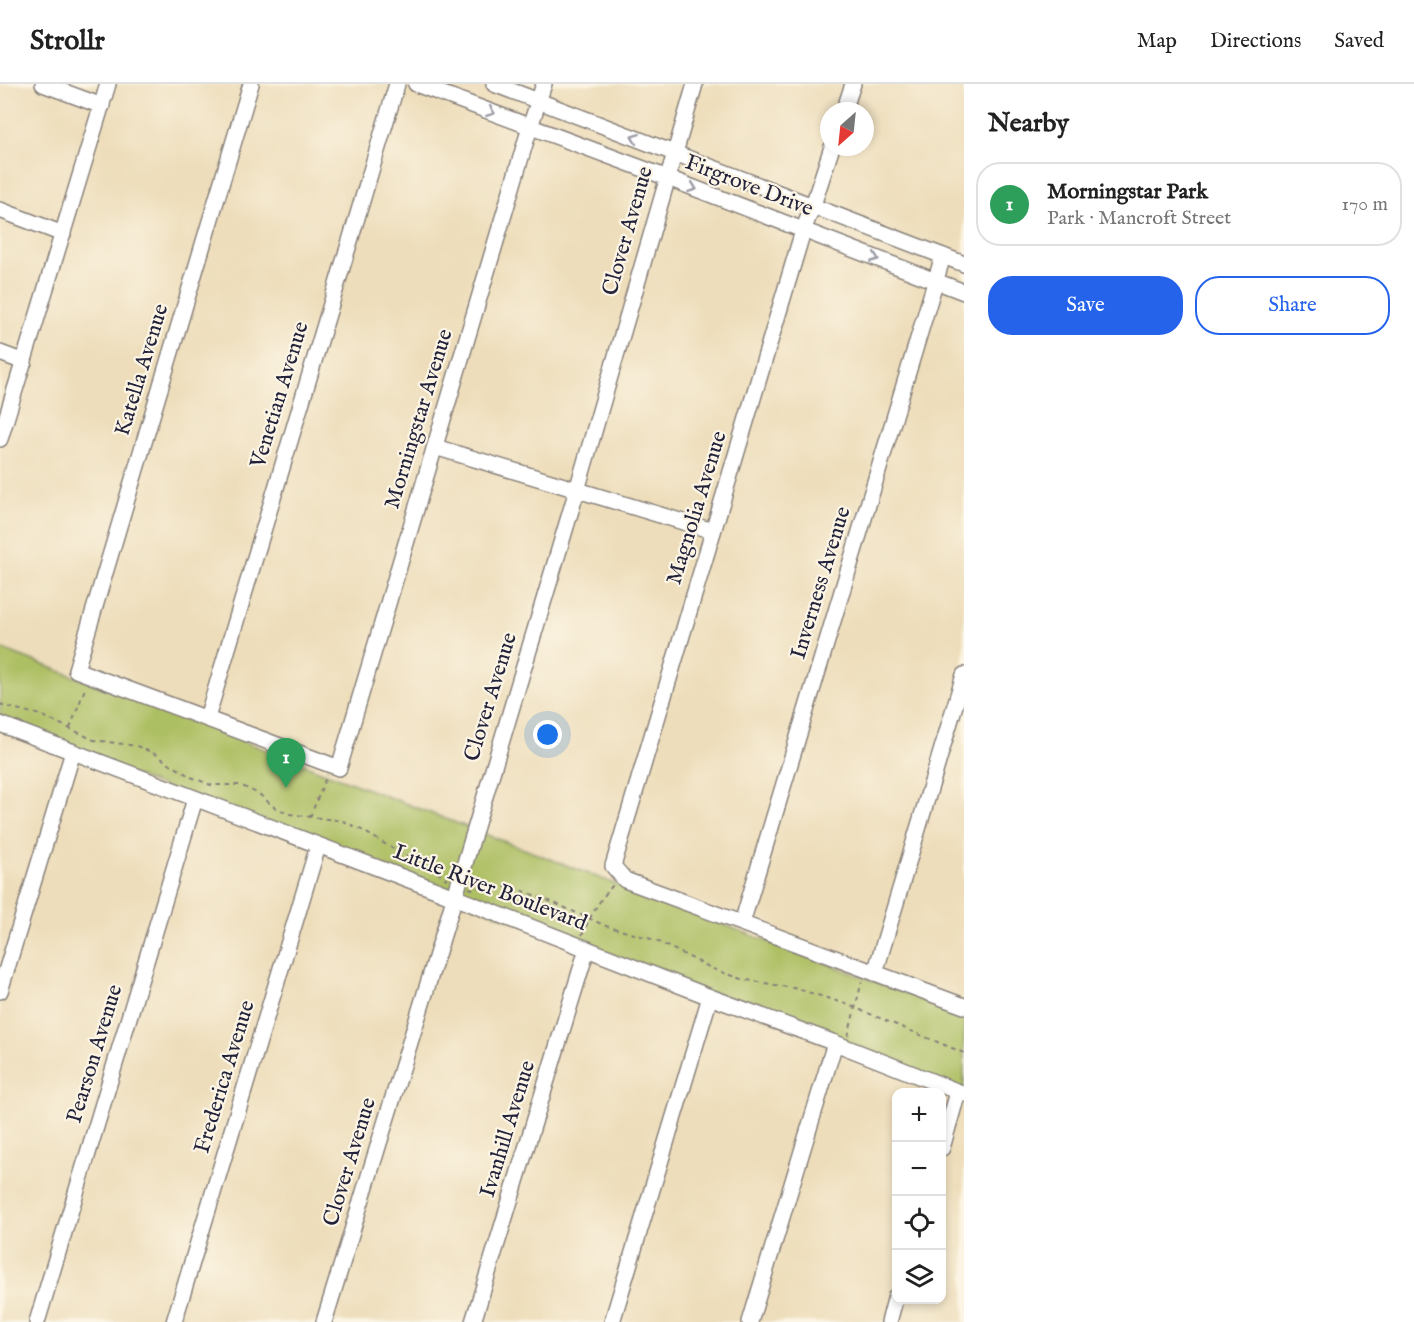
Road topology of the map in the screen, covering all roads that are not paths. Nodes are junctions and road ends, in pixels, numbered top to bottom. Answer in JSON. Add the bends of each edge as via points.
{"nodes":[{"id":1,"x":43,"y":84,"type":"edge"},
{"id":2,"x":108,"y":84,"type":"edge"},
{"id":3,"x":251,"y":84,"type":"edge"},
{"id":4,"x":397,"y":84,"type":"edge"},
{"id":5,"x":416,"y":84,"type":"edge"},
{"id":6,"x":494,"y":84,"type":"edge"},
{"id":7,"x":544,"y":84,"type":"edge"},
{"id":8,"x":695,"y":84,"type":"edge"},
{"id":9,"x":853,"y":84,"type":"edge"},
{"id":10,"x":539,"y":101,"type":"junction"},
{"id":11,"x":847,"y":102,"type":"edge"},
{"id":12,"x":102,"y":106,"type":"junction"},
{"id":13,"x":530,"y":127,"type":"junction"},
{"id":14,"x":674,"y":153,"type":"junction"},
{"id":15,"x":829,"y":156,"type":"edge"},
{"id":16,"x":668,"y":178,"type":"junction"},
{"id":17,"x":813,"y":206,"type":"junction"},
{"id":18,"x":0,"y":210,"type":"edge"},
{"id":19,"x":803,"y":231,"type":"junction"},
{"id":20,"x":63,"y":234,"type":"junction"},
{"id":21,"x":943,"y":256,"type":"junction"},
{"id":22,"x":964,"y":264,"type":"edge"},
{"id":23,"x":935,"y":281,"type":"junction"},
{"id":24,"x":964,"y":292,"type":"edge"},
{"id":25,"x":0,"y":352,"type":"edge"},
{"id":26,"x":24,"y":362,"type":"junction"},
{"id":27,"x":0,"y":439,"type":"edge"},
{"id":28,"x":435,"y":447,"type":"junction"},
{"id":29,"x":577,"y":490,"type":"junction"},
{"id":30,"x":713,"y":531,"type":"junction"},
{"id":31,"x":964,"y":675,"type":"edge"},
{"id":32,"x":207,"y":718,"type":"junction"},
{"id":33,"x":0,"y":724,"type":"edge"},
{"id":34,"x":73,"y":752,"type":"junction"},
{"id":35,"x":195,"y":799,"type":"junction"},
{"id":36,"x":318,"y":846,"type":"junction"},
{"id":37,"x":454,"y":897,"type":"junction"},
{"id":38,"x":742,"y":923,"type":"junction"},
{"id":39,"x":584,"y":943,"type":"junction"},
{"id":40,"x":869,"y":975,"type":"junction"},
{"id":41,"x":0,"y":991,"type":"edge"},
{"id":42,"x":710,"y":997,"type":"junction"},
{"id":43,"x":964,"y":1006,"type":"edge"},
{"id":44,"x":841,"y":1041,"type":"junction"},
{"id":45,"x":961,"y":1094,"type":"edge"},
{"id":46,"x":944,"y":1142,"type":"edge"},
{"id":47,"x":895,"y":1304,"type":"edge"},
{"id":48,"x":37,"y":1322,"type":"edge"},
{"id":49,"x":174,"y":1322,"type":"edge"},
{"id":50,"x":324,"y":1322,"type":"edge"},
{"id":51,"x":473,"y":1322,"type":"edge"},
{"id":52,"x":612,"y":1322,"type":"edge"},
{"id":53,"x":750,"y":1322,"type":"edge"},
{"id":54,"x":889,"y":1322,"type":"edge"}],
"edges":[{"from":1,"to":12,"type":"street"},
{"from":2,"to":12,"type":"street"},
{"from":3,"to":32,"type":"street","name":"Katella Avenue","via":[[76,669]]},
{"from":4,"to":32,"type":"street","name":"Venetian Avenue"},
{"from":5,"to":13,"type":"street","name":"Firgrove Drive","one_way":true},
{"from":6,"to":10,"type":"street","name":"Firgrove Drive"},
{"from":7,"to":10,"type":"street","name":"Morningstar Avenue"},
{"from":8,"to":14,"type":"street","name":"Clover Avenue"},
{"from":9,"to":11,"type":"street"},
{"from":10,"to":13,"type":"street","name":"Morningstar Avenue"},
{"from":14,"to":10,"type":"street","name":"Firgrove Drive","one_way":true},
{"from":12,"to":20,"type":"street"},
{"from":13,"to":16,"type":"street","name":"Firgrove Drive"},
{"from":13,"to":28,"type":"street","name":"Morningstar Avenue"},
{"from":14,"to":16,"type":"street","name":"Clover Avenue"},
{"from":14,"to":17,"type":"street","name":"Firgrove Drive"},
{"from":15,"to":17,"type":"street","name":"Magnolia Avenue"},
{"from":16,"to":19,"type":"street","name":"Firgrove Drive","one_way":true},
{"from":16,"to":29,"type":"street","name":"Clover Avenue"},
{"from":17,"to":19,"type":"street","name":"Magnolia Avenue"},
{"from":17,"to":21,"type":"street","name":"Firgrove Drive"},
{"from":18,"to":20,"type":"street"},
{"from":19,"to":23,"type":"street","name":"Firgrove Drive","one_way":true},
{"from":19,"to":30,"type":"street","name":"Magnolia Avenue"},
{"from":20,"to":26,"type":"street"},
{"from":21,"to":22,"type":"street","name":"Firgrove Drive"},
{"from":21,"to":23,"type":"street","name":"Inverness Avenue"},
{"from":23,"to":24,"type":"street","name":"Firgrove Drive"},
{"from":23,"to":38,"type":"street","name":"Inverness Avenue"},
{"from":25,"to":26,"type":"street"},
{"from":26,"to":27,"type":"street"},
{"from":28,"to":29,"type":"street"},
{"from":28,"to":32,"type":"street","name":"Morningstar Avenue","via":[[333,772]]},
{"from":29,"to":30,"type":"street"},
{"from":29,"to":37,"type":"street","name":"Clover Avenue"},
{"from":30,"to":38,"type":"street","name":"Magnolia Avenue","via":[[613,866],[619,882]]},
{"from":31,"to":40,"type":"street"},
{"from":33,"to":34,"type":"street","name":"Little River Boulevard"},
{"from":34,"to":35,"type":"street","name":"Little River Boulevard"},
{"from":34,"to":41,"type":"street"},
{"from":35,"to":36,"type":"street","name":"Little River Boulevard"},
{"from":35,"to":48,"type":"street","name":"Pearson Avenue"},
{"from":36,"to":37,"type":"street","name":"Little River Boulevard"},
{"from":36,"to":49,"type":"street","name":"Frederica Avenue"},
{"from":37,"to":39,"type":"street","name":"Little River Boulevard"},
{"from":37,"to":50,"type":"street","name":"Clover Avenue"},
{"from":38,"to":40,"type":"street"},
{"from":39,"to":42,"type":"street","name":"Little River Boulevard"},
{"from":39,"to":51,"type":"street","name":"Ivanhill Avenue"},
{"from":40,"to":43,"type":"street"},
{"from":42,"to":44,"type":"street","name":"Little River Boulevard"},
{"from":42,"to":52,"type":"street"},
{"from":44,"to":45,"type":"street","name":"Little River Boulevard"},
{"from":44,"to":53,"type":"street"},
{"from":45,"to":46,"type":"street"},
{"from":47,"to":54,"type":"street"}]}
